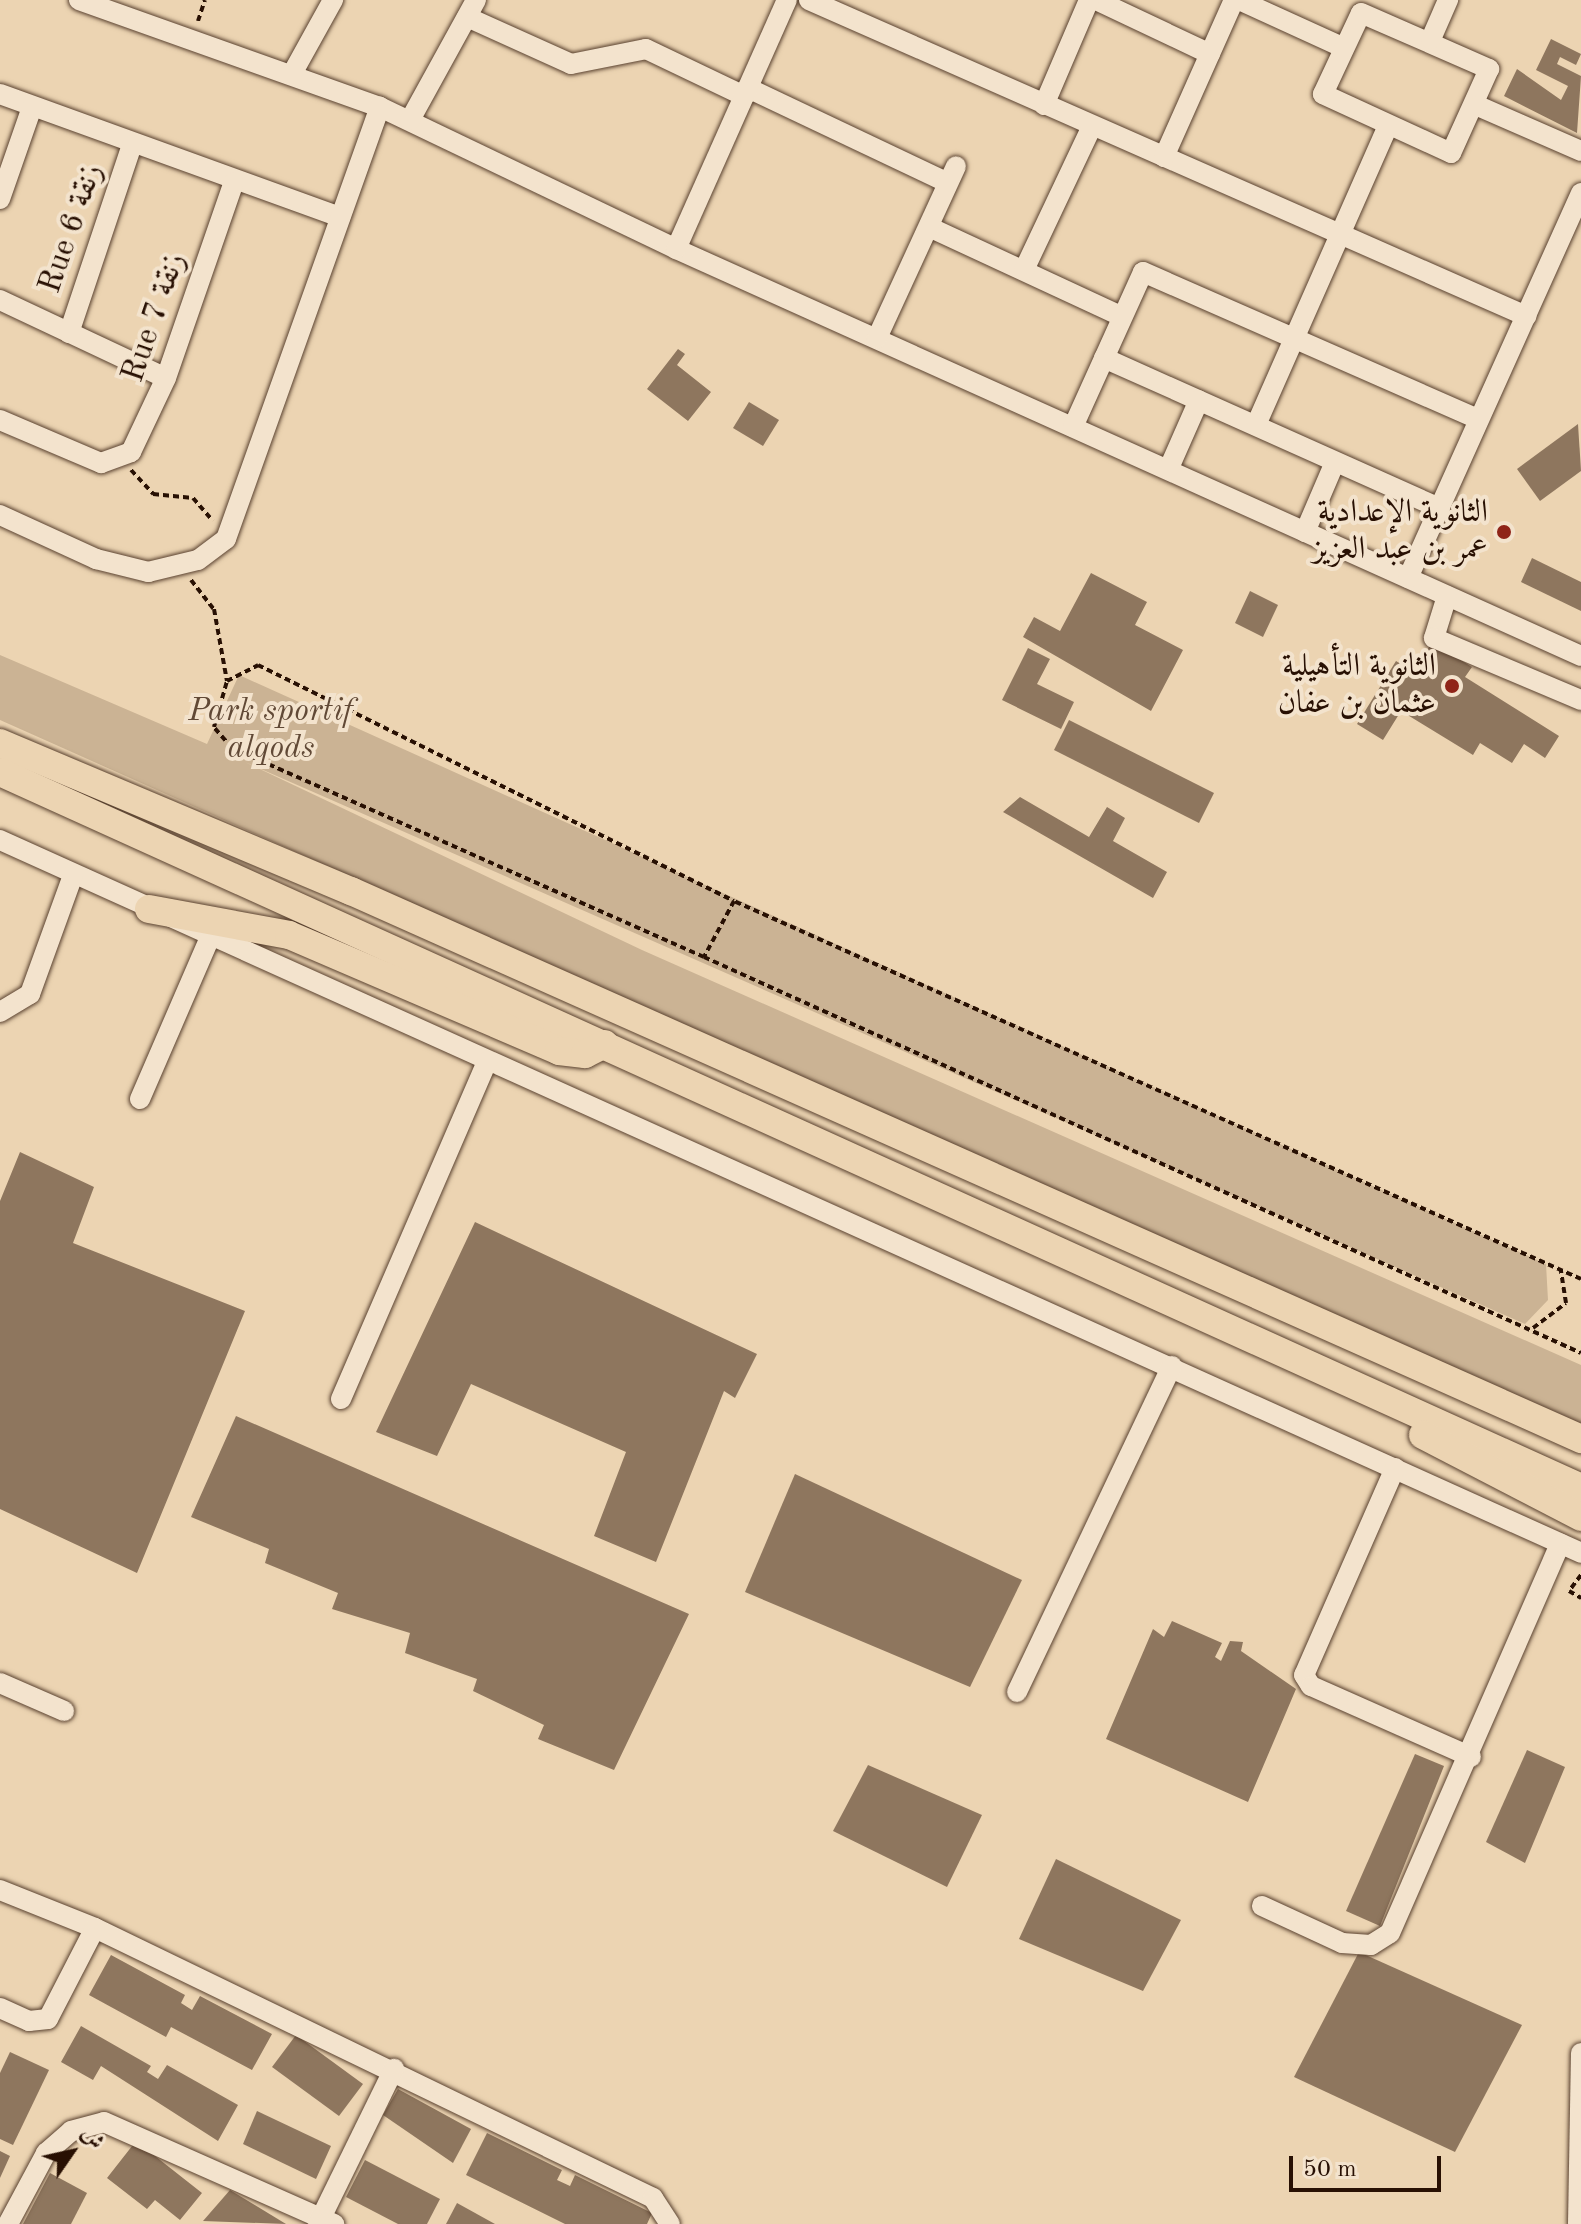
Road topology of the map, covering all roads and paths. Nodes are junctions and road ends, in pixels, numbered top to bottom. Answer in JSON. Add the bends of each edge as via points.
{"nodes":[{"id":1,"x":79,"y":0,"type":"edge"},
{"id":2,"x":333,"y":0,"type":"edge"},
{"id":3,"x":787,"y":0,"type":"edge"},
{"id":4,"x":809,"y":0,"type":"edge"},
{"id":5,"x":1089,"y":0,"type":"edge"},
{"id":6,"x":1237,"y":0,"type":"edge"},
{"id":7,"x":1448,"y":0,"type":"edge"},
{"id":8,"x":1107,"y":2,"type":"edge"},
{"id":9,"x":845,"y":7,"type":"edge"},
{"id":10,"x":471,"y":9,"type":"edge"},
{"id":11,"x":1431,"y":39,"type":"junction"},
{"id":12,"x":1342,"y":47,"type":"junction"},
{"id":13,"x":1210,"y":54,"type":"junction"},
{"id":14,"x":292,"y":74,"type":"junction"},
{"id":15,"x":746,"y":92,"type":"junction"},
{"id":16,"x":0,"y":94,"type":"edge"},
{"id":17,"x":1044,"y":105,"type":"junction"},
{"id":18,"x":1478,"y":106,"type":"junction"},
{"id":19,"x":32,"y":107,"type":"junction"},
{"id":20,"x":380,"y":107,"type":"junction"},
{"id":21,"x":410,"y":120,"type":"junction"},
{"id":22,"x":1092,"y":126,"type":"junction"},
{"id":23,"x":1387,"y":128,"type":"junction"},
{"id":24,"x":132,"y":145,"type":"junction"},
{"id":25,"x":1581,"y":151,"type":"edge"},
{"id":26,"x":1164,"y":157,"type":"junction"},
{"id":27,"x":234,"y":182,"type":"junction"},
{"id":28,"x":1581,"y":193,"type":"edge"},
{"id":29,"x":0,"y":199,"type":"edge"},
{"id":30,"x":340,"y":217,"type":"junction"},
{"id":31,"x":929,"y":227,"type":"junction"},
{"id":32,"x":1340,"y":236,"type":"junction"},
{"id":33,"x":676,"y":249,"type":"junction"},
{"id":34,"x":1024,"y":270,"type":"junction"},
{"id":35,"x":0,"y":300,"type":"edge"},
{"id":36,"x":1121,"y":316,"type":"junction"},
{"id":37,"x":1526,"y":316,"type":"junction"},
{"id":38,"x":69,"y":333,"type":"junction"},
{"id":39,"x":877,"y":338,"type":"junction"},
{"id":40,"x":1294,"y":339,"type":"junction"},
{"id":41,"x":1104,"y":358,"type":"junction"},
{"id":42,"x":166,"y":378,"type":"junction"},
{"id":43,"x":1199,"y":400,"type":"junction"},
{"id":44,"x":1478,"y":419,"type":"junction"},
{"id":45,"x":0,"y":420,"type":"edge"},
{"id":46,"x":1256,"y":425,"type":"junction"},
{"id":47,"x":1073,"y":427,"type":"junction"},
{"id":48,"x":119,"y":461,"type":"junction"},
{"id":49,"x":1335,"y":462,"type":"junction"},
{"id":50,"x":1169,"y":468,"type":"junction"},
{"id":51,"x":1440,"y":508,"type":"junction"},
{"id":52,"x":0,"y":515,"type":"edge"},
{"id":53,"x":1305,"y":532,"type":"junction"},
{"id":54,"x":226,"y":539,"type":"junction"},
{"id":55,"x":178,"y":567,"type":"junction"},
{"id":56,"x":1408,"y":578,"type":"junction"},
{"id":57,"x":1447,"y":596,"type":"junction"},
{"id":58,"x":1581,"y":656,"type":"edge"},
{"id":59,"x":227,"y":681,"type":"junction"},
{"id":60,"x":1581,"y":700,"type":"edge"},
{"id":61,"x":0,"y":743,"type":"edge"},
{"id":62,"x":0,"y":772,"type":"edge"},
{"id":63,"x":0,"y":840,"type":"edge"},
{"id":64,"x":73,"y":875,"type":"junction"},
{"id":65,"x":734,"y":901,"type":"junction"},
{"id":66,"x":149,"y":909,"type":"junction"},
{"id":67,"x":210,"y":937,"type":"junction"},
{"id":68,"x":704,"y":957,"type":"junction"},
{"id":69,"x":0,"y":1012,"type":"edge"},
{"id":70,"x":605,"y":1044,"type":"junction"},
{"id":71,"x":487,"y":1061,"type":"junction"},
{"id":72,"x":140,"y":1099,"type":"dead end"},
{"id":73,"x":1561,"y":1270,"type":"junction"},
{"id":74,"x":1581,"y":1279,"type":"edge"},
{"id":75,"x":1533,"y":1328,"type":"junction"},
{"id":76,"x":1581,"y":1353,"type":"edge"},
{"id":77,"x":1172,"y":1366,"type":"junction"},
{"id":78,"x":1326,"y":1377,"type":"junction"},
{"id":79,"x":341,"y":1399,"type":"dead end"},
{"id":80,"x":1581,"y":1439,"type":"edge"},
{"id":81,"x":1395,"y":1468,"type":"junction"},
{"id":82,"x":1581,"y":1488,"type":"edge"},
{"id":83,"x":1581,"y":1517,"type":"edge"},
{"id":84,"x":1560,"y":1544,"type":"junction"},
{"id":85,"x":1581,"y":1553,"type":"edge"},
{"id":86,"x":1581,"y":1575,"type":"edge"},
{"id":87,"x":1581,"y":1598,"type":"edge"},
{"id":88,"x":0,"y":1683,"type":"edge"},
{"id":89,"x":1017,"y":1692,"type":"dead end"},
{"id":90,"x":64,"y":1711,"type":"dead end"},
{"id":91,"x":1471,"y":1757,"type":"junction"},
{"id":92,"x":0,"y":1890,"type":"edge"},
{"id":93,"x":1262,"y":1906,"type":"dead end"},
{"id":94,"x":95,"y":1928,"type":"junction"},
{"id":95,"x":0,"y":2008,"type":"edge"},
{"id":96,"x":1581,"y":2053,"type":"edge"},
{"id":97,"x":394,"y":2069,"type":"junction"},
{"id":98,"x":1579,"y":2138,"type":"edge"},
{"id":99,"x":324,"y":2222,"type":"edge"},
{"id":100,"x":8,"y":2224,"type":"edge"},
{"id":101,"x":670,"y":2224,"type":"edge"},
{"id":102,"x":1578,"y":2224,"type":"edge"}],
"edges":[{"from":1,"to":14,"type":"street"},
{"from":2,"to":14,"type":"street"},
{"from":3,"to":15,"type":"street"},
{"from":4,"to":9,"type":"street"},
{"from":5,"to":17,"type":"street"},
{"from":6,"to":12,"type":"street"},
{"from":6,"to":13,"type":"street"},
{"from":7,"to":11,"type":"street"},
{"from":8,"to":13,"type":"street"},
{"from":9,"to":17,"type":"street"},
{"from":10,"to":15,"type":"street","via":[[571,64],[646,49]]},
{"from":10,"to":21,"type":"street"},
{"from":11,"to":12,"type":"street","via":[[1361,13]]},
{"from":11,"to":18,"type":"street","via":[[1489,69]]},
{"from":12,"to":23,"type":"street","via":[[1323,94]]},
{"from":13,"to":26,"type":"street"},
{"from":14,"to":20,"type":"street"},
{"from":15,"to":31,"type":"street","via":[[952,174]]},
{"from":15,"to":33,"type":"street"},
{"from":16,"to":19,"type":"street"},
{"from":17,"to":22,"type":"street"},
{"from":18,"to":23,"type":"street","via":[[1451,153]]},
{"from":18,"to":25,"type":"street"},
{"from":19,"to":24,"type":"street"},
{"from":19,"to":29,"type":"street"},
{"from":20,"to":21,"type":"street"},
{"from":20,"to":30,"type":"street"},
{"from":21,"to":33,"type":"street"},
{"from":22,"to":26,"type":"street"},
{"from":22,"to":34,"type":"street"},
{"from":23,"to":32,"type":"street"},
{"from":24,"to":27,"type":"street"},
{"from":24,"to":38,"type":"street","name":"Rue 6 زنقة"},
{"from":26,"to":32,"type":"street"},
{"from":27,"to":30,"type":"street"},
{"from":27,"to":42,"type":"street","name":"Rue 7 زنقة"},
{"from":28,"to":37,"type":"street"},
{"from":30,"to":54,"type":"street"},
{"from":31,"to":34,"type":"street"},
{"from":31,"to":39,"type":"street"},
{"from":32,"to":37,"type":"street"},
{"from":32,"to":40,"type":"street"},
{"from":33,"to":39,"type":"street"},
{"from":34,"to":36,"type":"street"},
{"from":35,"to":38,"type":"street"},
{"from":36,"to":40,"type":"street","via":[[1143,272]]},
{"from":36,"to":41,"type":"street"},
{"from":37,"to":44,"type":"street"},
{"from":38,"to":42,"type":"street"},
{"from":39,"to":47,"type":"street"},
{"from":40,"to":44,"type":"street"},
{"from":40,"to":46,"type":"street"},
{"from":41,"to":43,"type":"street"},
{"from":41,"to":47,"type":"street"},
{"from":42,"to":48,"type":"street","name":"Rue 7 زنقة","via":[[142,439]]},
{"from":43,"to":46,"type":"street"},
{"from":43,"to":50,"type":"street"},
{"from":44,"to":51,"type":"street"},
{"from":45,"to":48,"type":"street"},
{"from":46,"to":49,"type":"street"},
{"from":47,"to":50,"type":"street"},
{"from":48,"to":54,"type":"path","via":[[153,494],[193,498]]},
{"from":49,"to":51,"type":"street"},
{"from":49,"to":53,"type":"street"},
{"from":50,"to":53,"type":"street"},
{"from":51,"to":56,"type":"street"},
{"from":52,"to":55,"type":"street","via":[[125,569]]},
{"from":53,"to":56,"type":"street"},
{"from":54,"to":55,"type":"street"},
{"from":55,"to":59,"type":"path","via":[[214,609]]},
{"from":56,"to":57,"type":"street"},
{"from":57,"to":58,"type":"street"},
{"from":57,"to":60,"type":"street","via":[[1434,638]]},
{"from":59,"to":65,"type":"path","via":[[258,665]]},
{"from":59,"to":68,"type":"path","via":[[214,727],[232,748]]},
{"from":61,"to":80,"type":"highway","via":[[351,891]]},
{"from":62,"to":70,"type":"highway"},
{"from":63,"to":64,"type":"street"},
{"from":64,"to":66,"type":"street"},
{"from":64,"to":69,"type":"street","via":[[30,994]]},
{"from":65,"to":68,"type":"path"},
{"from":65,"to":73,"type":"path"},
{"from":66,"to":67,"type":"street"},
{"from":66,"to":70,"type":"highway","via":[[289,935],[559,1051],[585,1054]]},
{"from":67,"to":71,"type":"street"},
{"from":67,"to":72,"type":"street"},
{"from":68,"to":75,"type":"path","via":[[1399,1275]]},
{"from":70,"to":78,"type":"highway"},
{"from":71,"to":77,"type":"street"},
{"from":71,"to":79,"type":"street"},
{"from":73,"to":74,"type":"path"},
{"from":73,"to":75,"type":"path","via":[[1566,1303]]},
{"from":75,"to":76,"type":"path"},
{"from":77,"to":81,"type":"street"},
{"from":77,"to":89,"type":"street"},
{"from":78,"to":82,"type":"highway"},
{"from":78,"to":83,"type":"highway","via":[[1474,1466]]},
{"from":81,"to":84,"type":"street"},
{"from":81,"to":91,"type":"street","via":[[1304,1675],[1311,1686]]},
{"from":84,"to":85,"type":"street"},
{"from":84,"to":91,"type":"street"},
{"from":86,"to":87,"type":"path","via":[[1569,1591]]},
{"from":88,"to":90,"type":"street"},
{"from":91,"to":93,"type":"street","via":[[1400,1921],[1380,1941],[1342,1943]]},
{"from":92,"to":94,"type":"street"},
{"from":94,"to":95,"type":"street","via":[[48,2019],[29,2021]]},
{"from":94,"to":97,"type":"street"},
{"from":96,"to":98,"type":"street"},
{"from":97,"to":99,"type":"street"},
{"from":97,"to":101,"type":"street","via":[[653,2198]]},
{"from":98,"to":102,"type":"street"},
{"from":99,"to":100,"type":"street","via":[[104,2122],[71,2131],[46,2153]]}]}
